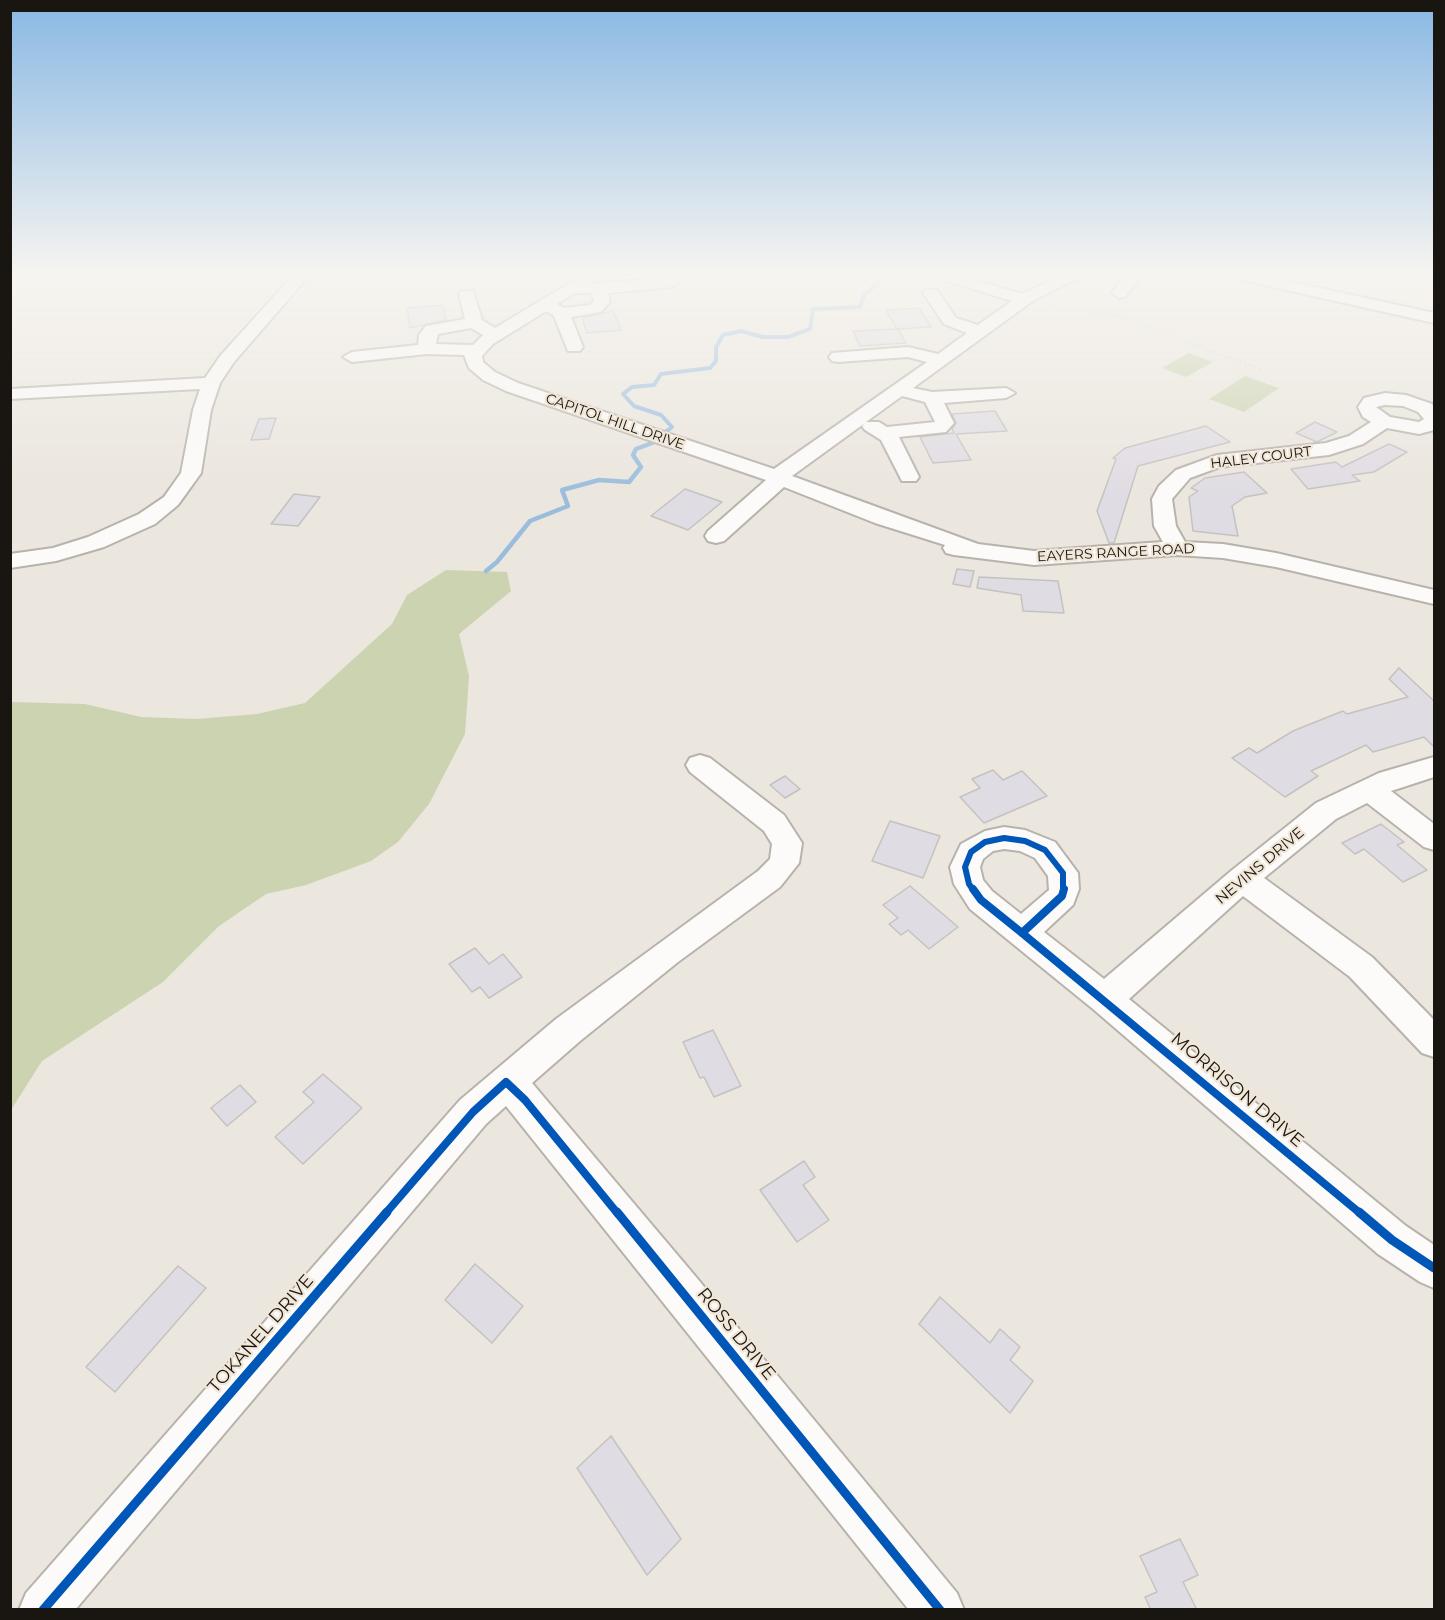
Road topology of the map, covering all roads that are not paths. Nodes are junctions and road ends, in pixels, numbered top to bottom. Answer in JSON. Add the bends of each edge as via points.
{"nodes":[{"id":1,"x":238,"y":347,"type":"edge"},
{"id":2,"x":480,"y":347,"type":"edge"},
{"id":3,"x":925,"y":347,"type":"edge"},
{"id":4,"x":961,"y":347,"type":"edge"},
{"id":5,"x":427,"y":349,"type":"joint"},
{"id":6,"x":475,"y":350,"type":"junction"},
{"id":7,"x":917,"y":354,"type":"junction"},
{"id":8,"x":352,"y":357,"type":"dead end"},
{"id":9,"x":838,"y":357,"type":"dead end"},
{"id":10,"x":942,"y":360,"type":"junction"},
{"id":11,"x":211,"y":383,"type":"junction"},
{"id":12,"x":900,"y":390,"type":"junction"},
{"id":13,"x":1006,"y":393,"type":"dead end"},
{"id":14,"x":10,"y":394,"type":"edge"},
{"id":15,"x":932,"y":398,"type":"junction"},
{"id":16,"x":859,"y":420,"type":"junction"},
{"id":17,"x":1384,"y":422,"type":"dead end"},
{"id":18,"x":885,"y":433,"type":"junction"},
{"id":19,"x":777,"y":477,"type":"junction"},
{"id":20,"x":909,"y":477,"type":"dead end"},
{"id":21,"x":716,"y":536,"type":"dead end"},
{"id":22,"x":1177,"y":548,"type":"junction"},
{"id":23,"x":10,"y":561,"type":"edge"},
{"id":24,"x":1434,"y":597,"type":"edge"},
{"id":25,"x":700,"y":765,"type":"dead end"},
{"id":26,"x":1434,"y":767,"type":"edge"},
{"id":27,"x":1369,"y":789,"type":"junction"},
{"id":28,"x":1434,"y":839,"type":"edge"},
{"id":29,"x":1242,"y":879,"type":"junction"},
{"id":30,"x":1022,"y":933,"type":"dead end"},
{"id":31,"x":1105,"y":999,"type":"junction"},
{"id":32,"x":1434,"y":1042,"type":"edge"},
{"id":33,"x":506,"y":1082,"type":"junction"},
{"id":34,"x":1434,"y":1268,"type":"edge"},
{"id":35,"x":44,"y":1610,"type":"edge"},
{"id":36,"x":940,"y":1610,"type":"edge"}],
"edges":[{"from":1,"to":11,"type":"street"},
{"from":2,"to":6,"type":"street"},
{"from":3,"to":7,"type":"street"},
{"from":4,"to":10,"type":"street"},
{"from":5,"to":6,"type":"street"},
{"from":5,"to":8,"type":"street"},
{"from":6,"to":19,"type":"street","name":"CAPITOL HILL DRIVE","via":[[473,359],[489,376]]},
{"from":7,"to":9,"type":"street"},
{"from":7,"to":10,"type":"street"},
{"from":10,"to":12,"type":"street"},
{"from":11,"to":14,"type":"street"},
{"from":11,"to":23,"type":"street","via":[[191,473],[171,501],[140,523],[96,542],[56,554]]},
{"from":12,"to":15,"type":"street"},
{"from":12,"to":16,"type":"street"},
{"from":13,"to":15,"type":"street"},
{"from":15,"to":18,"type":"street","via":[[945,423],[939,428]]},
{"from":16,"to":18,"type":"street"},
{"from":16,"to":19,"type":"street"},
{"from":17,"to":22,"type":"street","name":"HALEY COURT","via":[[1337,447],[1217,461],[1183,474],[1162,499],[1165,526]]},
{"from":18,"to":20,"type":"street"},
{"from":19,"to":21,"type":"street","via":[[775,485]]},
{"from":19,"to":22,"type":"street","name":"EAYERS RANGE ROAD","via":[[883,518],[918,537],[959,550],[1034,558]]},
{"from":22,"to":24,"type":"street","name":"EAYERS RANGE ROAD","via":[[1259,556]]},
{"from":25,"to":33,"type":"street","name":"TOKANEL DRIVE","via":[[774,823],[787,843],[784,863]]},
{"from":26,"to":27,"type":"street","name":"NEVINS DRIVE"},
{"from":27,"to":28,"type":"street"},
{"from":27,"to":29,"type":"street","name":"NEVINS DRIVE","via":[[1326,811]]},
{"from":29,"to":31,"type":"street","name":"NEVINS DRIVE"},
{"from":29,"to":32,"type":"street","via":[[1361,967]]},
{"from":30,"to":31,"type":"street","name":"MORRISON DRIVE"},
{"from":31,"to":34,"type":"street","name":"MORRISON DRIVE","via":[[1392,1240]]},
{"from":33,"to":35,"type":"street","name":"TOKANEL DRIVE","via":[[472,1112]]},
{"from":33,"to":36,"type":"street","name":"ROSS DRIVE","via":[[682,1291]]}]}
